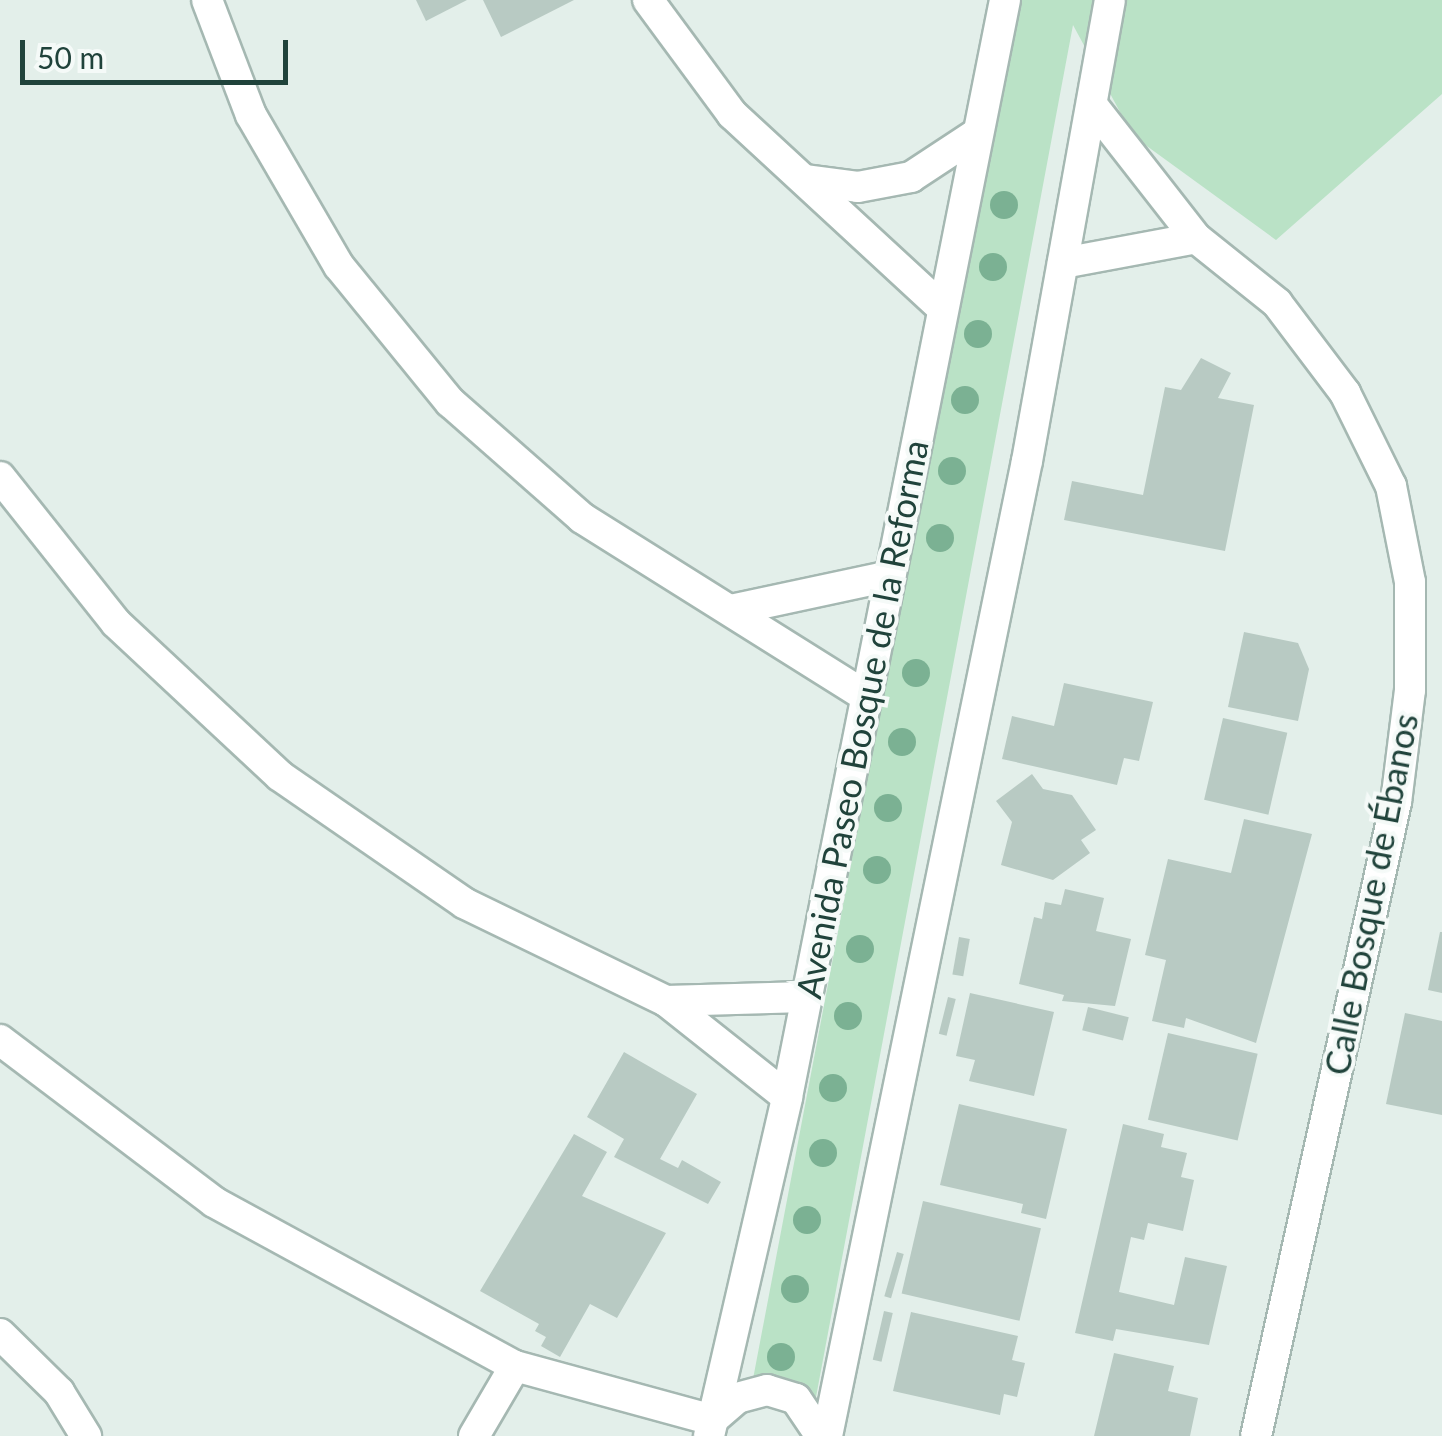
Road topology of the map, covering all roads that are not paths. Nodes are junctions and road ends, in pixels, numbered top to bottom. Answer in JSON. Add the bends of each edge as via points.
{"nodes":[{"id":1,"x":207,"y":0,"type":"edge"},
{"id":2,"x":648,"y":0,"type":"edge"},
{"id":3,"x":1004,"y":0,"type":"edge"},
{"id":4,"x":1110,"y":0,"type":"edge"},
{"id":5,"x":1096,"y":110,"type":"junction"},
{"id":6,"x":978,"y":133,"type":"junction"},
{"id":7,"x":806,"y":180,"type":"junction"},
{"id":8,"x":1196,"y":238,"type":"junction"},
{"id":9,"x":1063,"y":262,"type":"junction"},
{"id":10,"x":943,"y":309,"type":"junction"},
{"id":11,"x":0,"y":477,"type":"edge"},
{"id":12,"x":890,"y":576,"type":"junction"},
{"id":13,"x":731,"y":610,"type":"junction"},
{"id":14,"x":864,"y":694,"type":"junction"},
{"id":15,"x":805,"y":997,"type":"junction"},
{"id":16,"x":666,"y":1001,"type":"junction"},
{"id":17,"x":0,"y":1040,"type":"edge"},
{"id":18,"x":787,"y":1097,"type":"junction"},
{"id":19,"x":0,"y":1334,"type":"edge"},
{"id":20,"x":515,"y":1366,"type":"junction"},
{"id":21,"x":710,"y":1428,"type":"edge"},
{"id":22,"x":86,"y":1436,"type":"edge"},
{"id":23,"x":474,"y":1436,"type":"edge"},
{"id":24,"x":824,"y":1436,"type":"edge"},
{"id":25,"x":1256,"y":1436,"type":"edge"}],
"edges":[{"from":1,"to":13,"type":"street","via":[[251,115],[339,266],[450,402],[582,518]]},
{"from":2,"to":7,"type":"street","via":[[732,114]]},
{"from":3,"to":6,"type":"street","name":"Avenida Paseo Bosque de la Reforma"},
{"from":4,"to":5,"type":"street"},
{"from":5,"to":8,"type":"street","name":"Calle Bosque de Ébanos"},
{"from":5,"to":9,"type":"street"},
{"from":6,"to":7,"type":"street","via":[[911,178],[858,187]]},
{"from":6,"to":10,"type":"street","name":"Avenida Paseo Bosque de la Reforma"},
{"from":7,"to":10,"type":"street"},
{"from":8,"to":9,"type":"street"},
{"from":8,"to":25,"type":"street","name":"Calle Bosque de Ébanos","via":[[1277,303],[1345,393],[1391,486],[1410,582],[1410,690],[1396,802]]},
{"from":9,"to":24,"type":"street"},
{"from":10,"to":12,"type":"street","name":"Avenida Paseo Bosque de la Reforma"},
{"from":11,"to":16,"type":"street","via":[[116,623],[280,776],[464,903]]},
{"from":12,"to":13,"type":"street"},
{"from":12,"to":14,"type":"street","name":"Avenida Paseo Bosque de la Reforma"},
{"from":13,"to":14,"type":"street"},
{"from":14,"to":15,"type":"street","name":"Avenida Paseo Bosque de la Reforma"},
{"from":15,"to":16,"type":"street"},
{"from":15,"to":18,"type":"street","name":"Avenida Paseo Bosque de la Reforma"},
{"from":16,"to":18,"type":"street"},
{"from":17,"to":20,"type":"street","via":[[214,1202]]},
{"from":18,"to":21,"type":"street","name":"Avenida Paseo Bosque de la Reforma"},
{"from":19,"to":22,"type":"street","via":[[59,1392]]},
{"from":20,"to":21,"type":"street"},
{"from":20,"to":23,"type":"street"},
{"from":21,"to":24,"type":"street","via":[[736,1398],[767,1390],[796,1399]]}]}
